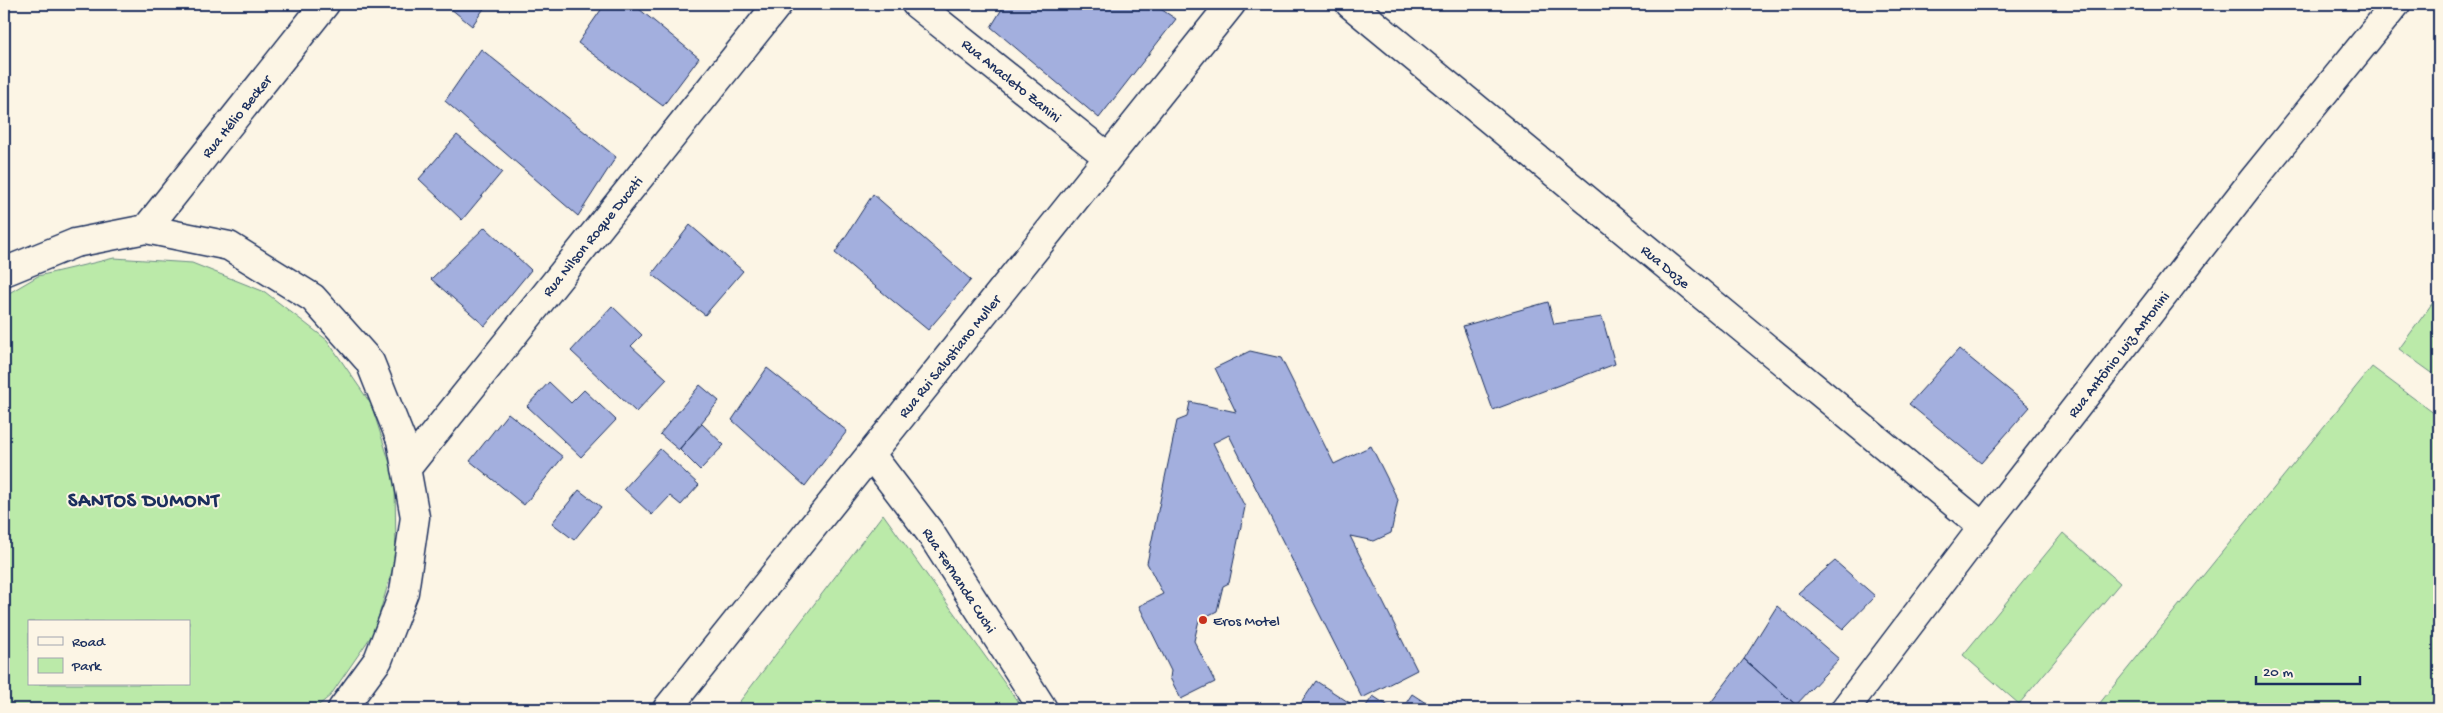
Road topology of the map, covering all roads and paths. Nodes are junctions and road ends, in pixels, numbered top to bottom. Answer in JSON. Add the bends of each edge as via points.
{"nodes":[{"id":1,"x":326,"y":4,"type":"edge"},
{"id":2,"x":778,"y":4,"type":"edge"},
{"id":3,"x":916,"y":4,"type":"edge"},
{"id":4,"x":1232,"y":4,"type":"edge"},
{"id":5,"x":1350,"y":4,"type":"edge"},
{"id":6,"x":2396,"y":4,"type":"edge"},
{"id":7,"x":1108,"y":157,"type":"junction"},
{"id":8,"x":146,"y":228,"type":"junction"},
{"id":9,"x":4,"y":272,"type":"edge"},
{"id":10,"x":871,"y":455,"type":"junction"},
{"id":11,"x":406,"y":469,"type":"junction"},
{"id":12,"x":1983,"y":527,"type":"junction"},
{"id":13,"x":342,"y":709,"type":"edge"},
{"id":14,"x":668,"y":709,"type":"edge"},
{"id":15,"x":1043,"y":709,"type":"edge"},
{"id":16,"x":1845,"y":709,"type":"edge"}],
"edges":[{"from":1,"to":8,"type":"street","name":"Rua Hélio Becker"},
{"from":2,"to":11,"type":"street","name":"Rua Nilson Roque Ducati"},
{"from":3,"to":7,"type":"street","name":"Rua Anacleto Zanini"},
{"from":4,"to":7,"type":"street","name":"Rua Rui Salustiano Muller"},
{"from":5,"to":12,"type":"street","name":"Rua Doze"},
{"from":6,"to":12,"type":"street","name":"Rua Antônio Luiz Antonini","via":[[2253,180]]},
{"from":7,"to":10,"type":"street","name":"Rua Rui Salustiano Muller"},
{"from":8,"to":9,"type":"street","via":[[75,243]]},
{"from":8,"to":11,"type":"street","via":[[229,246],[313,298],[370,362],[401,440]]},
{"from":10,"to":14,"type":"street","name":"Rua Rui Salustiano Muller"},
{"from":10,"to":15,"type":"street","name":"Rua Fernanda Cuchi","via":[[929,531]]},
{"from":11,"to":13,"type":"street","via":[[415,517],[404,592],[378,660]]},
{"from":12,"to":16,"type":"street","name":"Rua Antônio Luiz Antonini"}]}
